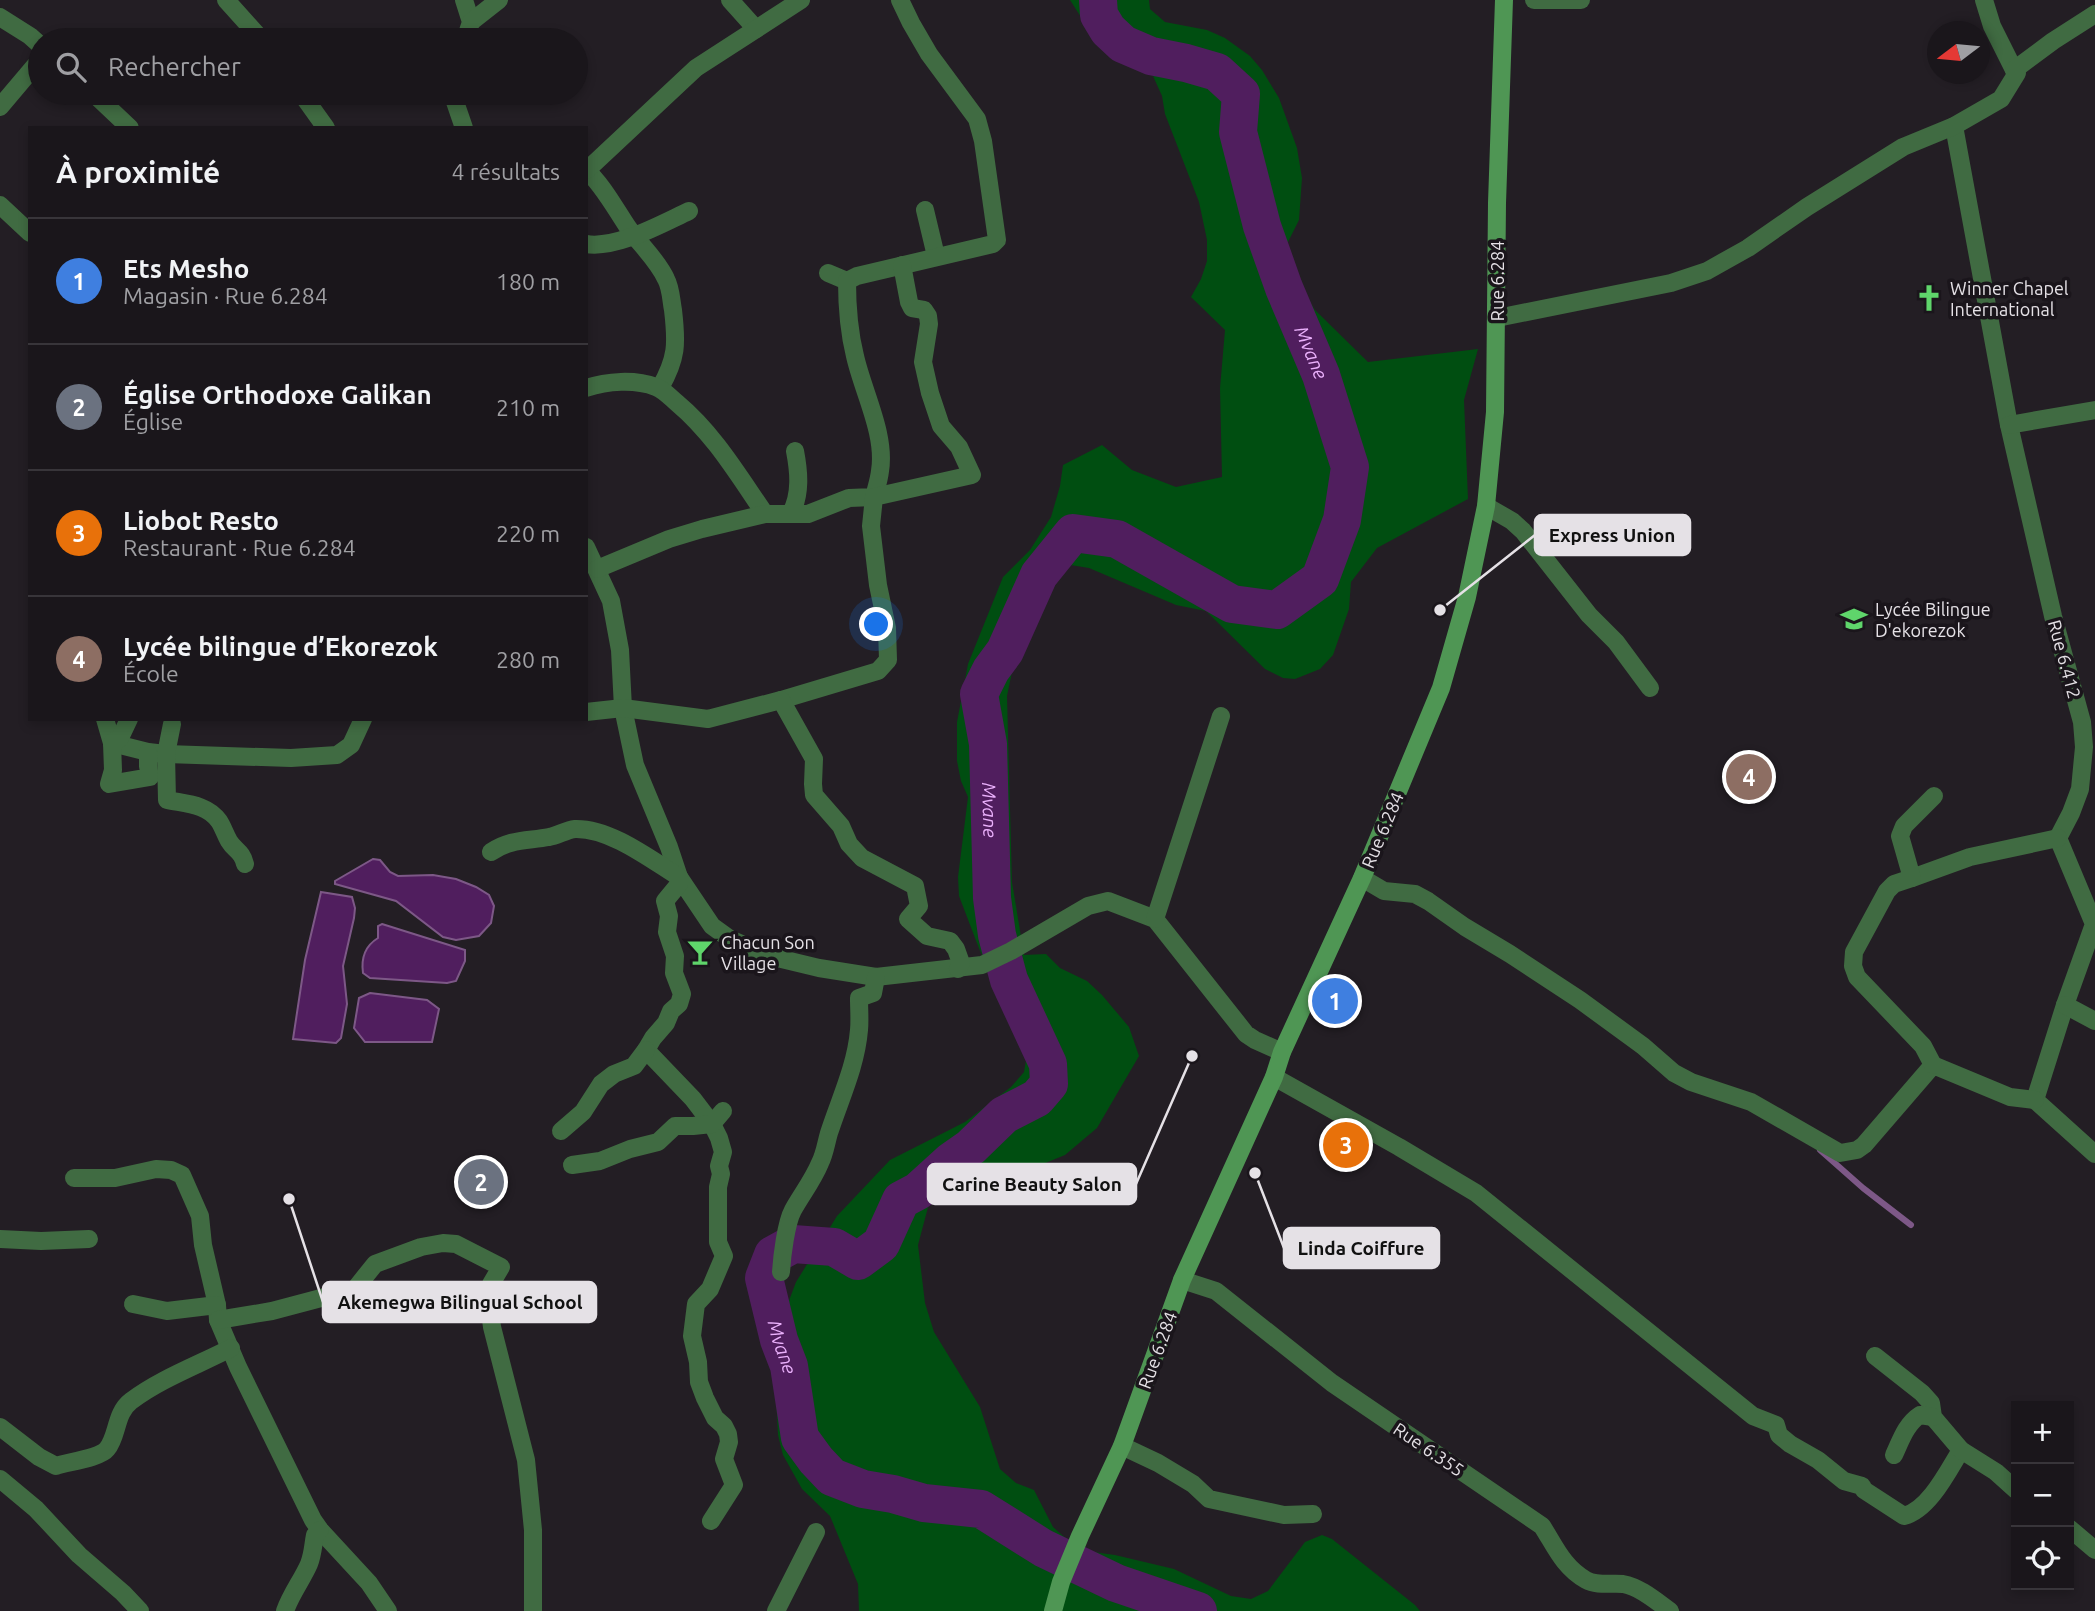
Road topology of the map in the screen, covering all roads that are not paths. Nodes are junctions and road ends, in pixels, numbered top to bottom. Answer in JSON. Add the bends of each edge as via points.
{"nodes":[{"id":1,"x":226,"y":0,"type":"edge"},
{"id":2,"x":464,"y":0,"type":"edge"},
{"id":3,"x":499,"y":0,"type":"edge"},
{"id":4,"x":730,"y":0,"type":"edge"},
{"id":5,"x":800,"y":0,"type":"edge"},
{"id":6,"x":900,"y":0,"type":"edge"},
{"id":7,"x":1504,"y":0,"type":"edge"},
{"id":8,"x":1534,"y":0,"type":"edge"},
{"id":9,"x":1581,"y":0,"type":"edge"},
{"id":10,"x":1984,"y":0,"type":"edge"},
{"id":11,"x":2095,"y":14,"type":"edge"},
{"id":12,"x":0,"y":18,"type":"edge"},
{"id":13,"x":471,"y":22,"type":"junction"},
{"id":14,"x":251,"y":28,"type":"edge"},
{"id":15,"x":469,"y":28,"type":"edge"},
{"id":16,"x":756,"y":29,"type":"junction"},
{"id":17,"x":28,"y":37,"type":"edge"},
{"id":18,"x":2014,"y":70,"type":"junction"},
{"id":19,"x":28,"y":74,"type":"edge"},
{"id":20,"x":106,"y":105,"type":"edge"},
{"id":21,"x":310,"y":105,"type":"edge"},
{"id":22,"x":456,"y":105,"type":"edge"},
{"id":23,"x":0,"y":107,"type":"edge"},
{"id":24,"x":128,"y":126,"type":"edge"},
{"id":25,"x":325,"y":126,"type":"edge"},
{"id":26,"x":463,"y":126,"type":"edge"},
{"id":27,"x":1954,"y":126,"type":"junction"},
{"id":28,"x":588,"y":169,"type":"edge"},
{"id":29,"x":588,"y":171,"type":"edge"},
{"id":30,"x":0,"y":205,"type":"edge"},
{"id":31,"x":925,"y":209,"type":"dead end"},
{"id":32,"x":689,"y":211,"type":"dead end"},
{"id":33,"x":28,"y":231,"type":"edge"},
{"id":34,"x":634,"y":235,"type":"junction"},
{"id":35,"x":588,"y":244,"type":"edge"},
{"id":36,"x":936,"y":256,"type":"junction"},
{"id":37,"x":902,"y":265,"type":"junction"},
{"id":38,"x":828,"y":272,"type":"dead end"},
{"id":39,"x":847,"y":282,"type":"junction"},
{"id":40,"x":1497,"y":318,"type":"junction"},
{"id":41,"x":588,"y":387,"type":"edge"},
{"id":42,"x":660,"y":388,"type":"junction"},
{"id":43,"x":2095,"y":410,"type":"edge"},
{"id":44,"x":2009,"y":425,"type":"junction"},
{"id":45,"x":795,"y":451,"type":"dead end"},
{"id":46,"x":799,"y":489,"type":"junction"},
{"id":47,"x":873,"y":497,"type":"junction"},
{"id":48,"x":826,"y":506,"type":"junction"},
{"id":49,"x":1486,"y":506,"type":"junction"},
{"id":50,"x":791,"y":513,"type":"junction"},
{"id":51,"x":765,"y":514,"type":"junction"},
{"id":52,"x":588,"y":551,"type":"edge"},
{"id":53,"x":597,"y":569,"type":"junction"},
{"id":54,"x":1650,"y":688,"type":"dead end"},
{"id":55,"x":781,"y":700,"type":"junction"},
{"id":56,"x":623,"y":708,"type":"junction"},
{"id":57,"x":588,"y":712,"type":"edge"},
{"id":58,"x":1221,"y":716,"type":"dead end"},
{"id":59,"x":106,"y":721,"type":"edge"},
{"id":60,"x":128,"y":721,"type":"edge"},
{"id":61,"x":362,"y":721,"type":"edge"},
{"id":62,"x":172,"y":724,"type":"dead end"},
{"id":63,"x":112,"y":743,"type":"junction"},
{"id":64,"x":157,"y":753,"type":"junction"},
{"id":65,"x":1934,"y":796,"type":"dead end"},
{"id":66,"x":2058,"y":838,"type":"junction"},
{"id":67,"x":491,"y":852,"type":"dead end"},
{"id":68,"x":245,"y":864,"type":"dead end"},
{"id":69,"x":679,"y":877,"type":"junction"},
{"id":70,"x":1362,"y":878,"type":"junction"},
{"id":71,"x":1912,"y":878,"type":"junction"},
{"id":72,"x":1155,"y":919,"type":"junction"},
{"id":73,"x":2094,"y":925,"type":"edge"},
{"id":74,"x":958,"y":969,"type":"junction"},
{"id":75,"x":876,"y":977,"type":"junction"},
{"id":76,"x":2065,"y":1005,"type":"junction"},
{"id":77,"x":2095,"y":1021,"type":"edge"},
{"id":78,"x":646,"y":1050,"type":"junction"},
{"id":79,"x":1282,"y":1052,"type":"junction"},
{"id":80,"x":1933,"y":1065,"type":"junction"},
{"id":81,"x":1274,"y":1077,"type":"junction"},
{"id":82,"x":2035,"y":1100,"type":"junction"},
{"id":83,"x":718,"y":1117,"type":"junction"},
{"id":84,"x":561,"y":1132,"type":"dead end"},
{"id":85,"x":2095,"y":1154,"type":"edge"},
{"id":86,"x":572,"y":1165,"type":"dead end"},
{"id":87,"x":74,"y":1178,"type":"dead end"},
{"id":88,"x":0,"y":1239,"type":"edge"},
{"id":89,"x":89,"y":1239,"type":"dead end"},
{"id":90,"x":781,"y":1272,"type":"dead end"},
{"id":91,"x":1182,"y":1280,"type":"junction"},
{"id":92,"x":133,"y":1304,"type":"dead end"},
{"id":93,"x":218,"y":1312,"type":"junction"},
{"id":94,"x":231,"y":1348,"type":"junction"},
{"id":95,"x":1875,"y":1356,"type":"dead end"},
{"id":96,"x":1933,"y":1417,"type":"junction"},
{"id":97,"x":0,"y":1427,"type":"edge"},
{"id":98,"x":1122,"y":1446,"type":"junction"},
{"id":99,"x":1961,"y":1450,"type":"junction"},
{"id":100,"x":1894,"y":1455,"type":"dead end"},
{"id":101,"x":0,"y":1479,"type":"edge"},
{"id":102,"x":2011,"y":1486,"type":"edge"},
{"id":103,"x":1313,"y":1514,"type":"dead end"},
{"id":104,"x":711,"y":1521,"type":"dead end"},
{"id":105,"x":320,"y":1530,"type":"junction"},
{"id":106,"x":816,"y":1532,"type":"dead end"},
{"id":107,"x":2074,"y":1532,"type":"edge"},
{"id":108,"x":2095,"y":1549,"type":"edge"},
{"id":109,"x":141,"y":1611,"type":"edge"},
{"id":110,"x":285,"y":1611,"type":"edge"},
{"id":111,"x":388,"y":1611,"type":"edge"},
{"id":112,"x":533,"y":1611,"type":"edge"},
{"id":113,"x":776,"y":1611,"type":"edge"},
{"id":114,"x":1053,"y":1611,"type":"edge"},
{"id":115,"x":1670,"y":1611,"type":"edge"}],
"edges":[{"from":1,"to":14,"type":"street"},
{"from":2,"to":13,"type":"street"},
{"from":3,"to":13,"type":"street"},
{"from":4,"to":16,"type":"street"},
{"from":5,"to":16,"type":"street"},
{"from":6,"to":36,"type":"street","via":[[929,54],[977,119],[995,217],[996,243]]},
{"from":7,"to":40,"type":"street","name":"Rue 6.284"},
{"from":8,"to":9,"type":"street"},
{"from":10,"to":18,"type":"street"},
{"from":11,"to":18,"type":"street"},
{"from":12,"to":17,"type":"street"},
{"from":13,"to":15,"type":"street"},
{"from":16,"to":28,"type":"street","via":[[696,68]]},
{"from":18,"to":27,"type":"street","via":[[2017,73],[2001,99]]},
{"from":19,"to":23,"type":"street"},
{"from":20,"to":24,"type":"street"},
{"from":21,"to":25,"type":"street"},
{"from":22,"to":26,"type":"street"},
{"from":27,"to":40,"type":"street","via":[[1903,147],[1707,271],[1671,283]]},
{"from":27,"to":44,"type":"street","name":"Rue 6.412"},
{"from":29,"to":34,"type":"street"},
{"from":30,"to":33,"type":"street"},
{"from":31,"to":36,"type":"street"},
{"from":32,"to":34,"type":"street"},
{"from":34,"to":35,"type":"street"},
{"from":34,"to":42,"type":"street","via":[[670,290],[676,346]]},
{"from":36,"to":37,"type":"street"},
{"from":37,"to":39,"type":"street"},
{"from":37,"to":47,"type":"street","via":[[912,308],[925,310],[928,316],[923,362],[941,426],[959,447],[972,475]]},
{"from":38,"to":39,"type":"street"},
{"from":39,"to":47,"type":"street","via":[[855,356],[880,446],[881,469]]},
{"from":40,"to":49,"type":"street","name":"Rue 6.284"},
{"from":41,"to":42,"type":"street","via":[[644,383]]},
{"from":42,"to":51,"type":"street","via":[[717,443]]},
{"from":43,"to":44,"type":"street"},
{"from":44,"to":66,"type":"street","name":"Rue 6.412","via":[[2082,722],[2080,789]]},
{"from":45,"to":46,"type":"street"},
{"from":46,"to":48,"type":"street"},
{"from":46,"to":50,"type":"street"},
{"from":47,"to":48,"type":"street","via":[[849,498]]},
{"from":47,"to":55,"type":"street","via":[[871,526],[888,660],[878,671]]},
{"from":48,"to":50,"type":"street","via":[[808,514]]},
{"from":49,"to":54,"type":"street","via":[[1523,531]]},
{"from":49,"to":70,"type":"street","name":"Rue 6.284","via":[[1441,688]]},
{"from":50,"to":51,"type":"street"},
{"from":51,"to":53,"type":"street","via":[[669,539]]},
{"from":52,"to":53,"type":"street"},
{"from":53,"to":56,"type":"street","via":[[611,601]]},
{"from":55,"to":56,"type":"street","via":[[708,719]]},
{"from":55,"to":74,"type":"street","via":[[814,759],[814,795],[862,858],[915,886],[919,906],[908,919],[928,936],[950,941],[961,963]]},
{"from":56,"to":57,"type":"street"},
{"from":56,"to":69,"type":"street","via":[[635,765]]},
{"from":58,"to":72,"type":"street"},
{"from":59,"to":63,"type":"street"},
{"from":60,"to":63,"type":"street","via":[[120,738]]},
{"from":61,"to":64,"type":"street","via":[[351,745],[337,755]]},
{"from":62,"to":64,"type":"street"},
{"from":63,"to":64,"type":"street"},
{"from":63,"to":64,"type":"street","via":[[109,785],[150,777],[148,765]]},
{"from":64,"to":68,"type":"street","via":[[167,800],[207,808]]},
{"from":65,"to":71,"type":"street","via":[[1900,836]]},
{"from":66,"to":71,"type":"street","via":[[1970,857]]},
{"from":66,"to":73,"type":"street"},
{"from":67,"to":69,"type":"street","via":[[502,844],[575,829],[612,836]]},
{"from":69,"to":75,"type":"street","via":[[712,926],[730,939],[769,956]]},
{"from":69,"to":78,"type":"street","via":[[679,884],[665,901],[674,973],[682,994]]},
{"from":70,"to":79,"type":"street","name":"Rue 6.284"},
{"from":70,"to":80,"type":"street","via":[[1384,891],[1415,894],[1428,901],[1580,1000],[1674,1073],[1751,1102],[1840,1153],[1864,1145]]},
{"from":71,"to":80,"type":"street","via":[[1887,891],[1854,952],[1853,966],[1857,977],[1923,1046]]},
{"from":72,"to":74,"type":"street","via":[[1108,901],[1088,906],[1011,951],[982,965]]},
{"from":72,"to":79,"type":"street","via":[[1246,1034]]},
{"from":73,"to":76,"type":"street"},
{"from":74,"to":75,"type":"street"},
{"from":75,"to":90,"type":"street","via":[[873,993],[859,998],[859,1030],[848,1080],[815,1176],[788,1222]]},
{"from":76,"to":77,"type":"street"},
{"from":76,"to":82,"type":"street"},
{"from":78,"to":83,"type":"street","via":[[693,1099]]},
{"from":78,"to":84,"type":"street","via":[[634,1066],[601,1084],[583,1112]]},
{"from":79,"to":81,"type":"street","name":"Rue 6.284"},
{"from":80,"to":82,"type":"street","via":[[2010,1097]]},
{"from":81,"to":91,"type":"street","name":"Rue 6.284"},
{"from":81,"to":99,"type":"street","via":[[1476,1193],[1753,1416],[1776,1425],[1779,1436],[1904,1516],[1932,1496]]},
{"from":82,"to":85,"type":"street"},
{"from":83,"to":86,"type":"street","via":[[693,1126],[675,1126],[658,1142]]},
{"from":83,"to":104,"type":"street","via":[[723,1152],[718,1242],[724,1256],[710,1289],[696,1304],[692,1336],[699,1382],[715,1418],[728,1434],[724,1459],[734,1485]]},
{"from":87,"to":93,"type":"street","via":[[115,1178],[156,1169],[182,1175],[200,1216]]},
{"from":88,"to":89,"type":"street"},
{"from":91,"to":98,"type":"street","name":"Rue 6.284"},
{"from":91,"to":115,"type":"street","name":"Rue 6.355","via":[[1216,1291],[1332,1383],[1542,1526],[1556,1552],[1587,1581],[1625,1584]]},
{"from":92,"to":93,"type":"street","via":[[167,1311]]},
{"from":93,"to":94,"type":"street"},
{"from":93,"to":112,"type":"street","via":[[272,1311],[355,1289],[375,1264],[443,1242],[501,1267],[491,1284],[489,1304],[526,1460],[533,1530]]},
{"from":94,"to":97,"type":"street","via":[[128,1403],[107,1450],[99,1455],[56,1466]]},
{"from":94,"to":105,"type":"street"},
{"from":95,"to":96,"type":"street","via":[[1922,1393],[1931,1403]]},
{"from":96,"to":99,"type":"street"},
{"from":96,"to":100,"type":"street","via":[[1914,1419]]},
{"from":98,"to":103,"type":"street","via":[[1193,1484],[1209,1499],[1284,1515]]},
{"from":98,"to":114,"type":"street","name":"Rue 6.284","via":[[1080,1536]]},
{"from":99,"to":102,"type":"street"},
{"from":101,"to":109,"type":"street"},
{"from":105,"to":110,"type":"street","via":[[314,1535],[308,1565]]},
{"from":105,"to":111,"type":"street"},
{"from":106,"to":113,"type":"street"},
{"from":107,"to":108,"type":"street"}]}
